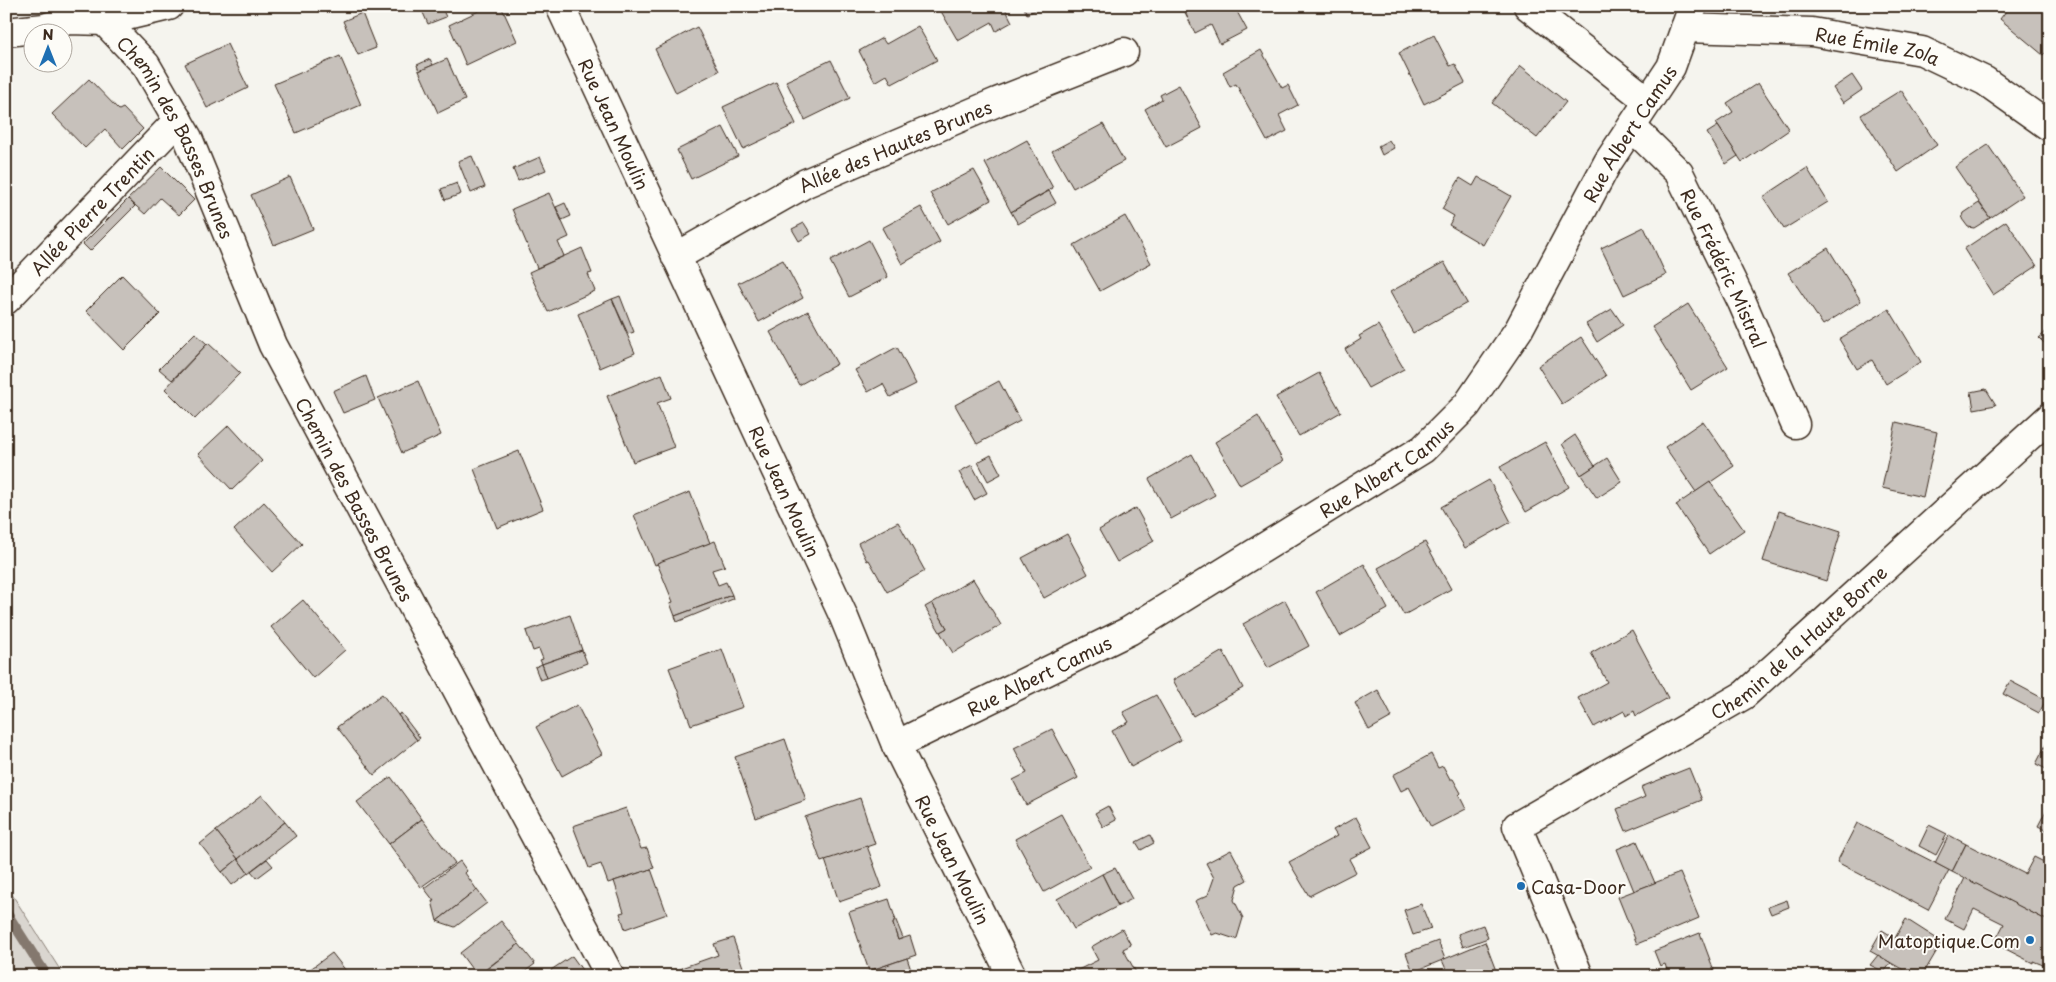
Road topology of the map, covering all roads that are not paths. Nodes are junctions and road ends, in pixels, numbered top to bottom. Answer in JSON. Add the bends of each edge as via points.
{"nodes":[{"id":1,"x":169,"y":6,"type":"edge"},
{"id":2,"x":560,"y":6,"type":"edge"},
{"id":3,"x":1528,"y":6,"type":"edge"},
{"id":4,"x":98,"y":14,"type":"edge"},
{"id":5,"x":1689,"y":17,"type":"edge"},
{"id":6,"x":6,"y":32,"type":"edge"},
{"id":7,"x":1124,"y":52,"type":"dead end"},
{"id":8,"x":1648,"y":101,"type":"junction"},
{"id":9,"x":178,"y":120,"type":"junction"},
{"id":10,"x":1632,"y":127,"type":"junction"},
{"id":11,"x":2050,"y":127,"type":"edge"},
{"id":12,"x":676,"y":258,"type":"junction"},
{"id":13,"x":6,"y":300,"type":"edge"},
{"id":14,"x":2050,"y":417,"type":"edge"},
{"id":15,"x":1795,"y":424,"type":"dead end"},
{"id":16,"x":896,"y":745,"type":"junction"},
{"id":17,"x":610,"y":976,"type":"edge"},
{"id":18,"x":1012,"y":976,"type":"edge"},
{"id":19,"x":1579,"y":976,"type":"edge"}],
"edges":[{"from":1,"to":4,"type":"street"},
{"from":2,"to":12,"type":"street","name":"Rue Jean Moulin"},
{"from":3,"to":8,"type":"street"},
{"from":4,"to":6,"type":"street","via":[[44,28]]},
{"from":4,"to":9,"type":"street","name":"Chemin des Basses Brunes","via":[[146,65]]},
{"from":5,"to":8,"type":"street","name":"Rue Albert Camus","via":[[1671,67]]},
{"from":5,"to":11,"type":"street","name":"Rue Émile Zola","via":[[1812,32],[1922,51],[1985,81]]},
{"from":7,"to":12,"type":"street","name":"Allée des Hautes Brunes","via":[[806,183]]},
{"from":8,"to":10,"type":"street","name":"Rue Albert Camus"},
{"from":9,"to":13,"type":"street","name":"Allée Pierre Trentin"},
{"from":9,"to":17,"type":"street","name":"Chemin des Basses Brunes","via":[[273,345]]},
{"from":10,"to":15,"type":"street","name":"Rue Frédéric Mistral","via":[[1679,173],[1742,302]]},
{"from":10,"to":16,"type":"street","name":"Rue Albert Camus","via":[[1608,162],[1519,329],[1467,405],[1423,450],[1129,631]]},
{"from":12,"to":16,"type":"street","name":"Rue Jean Moulin","via":[[842,615]]},
{"from":14,"to":19,"type":"street","name":"Chemin de la Haute Borne","via":[[1744,695],[1517,826]]},
{"from":16,"to":18,"type":"street","name":"Rue Jean Moulin"}]}
